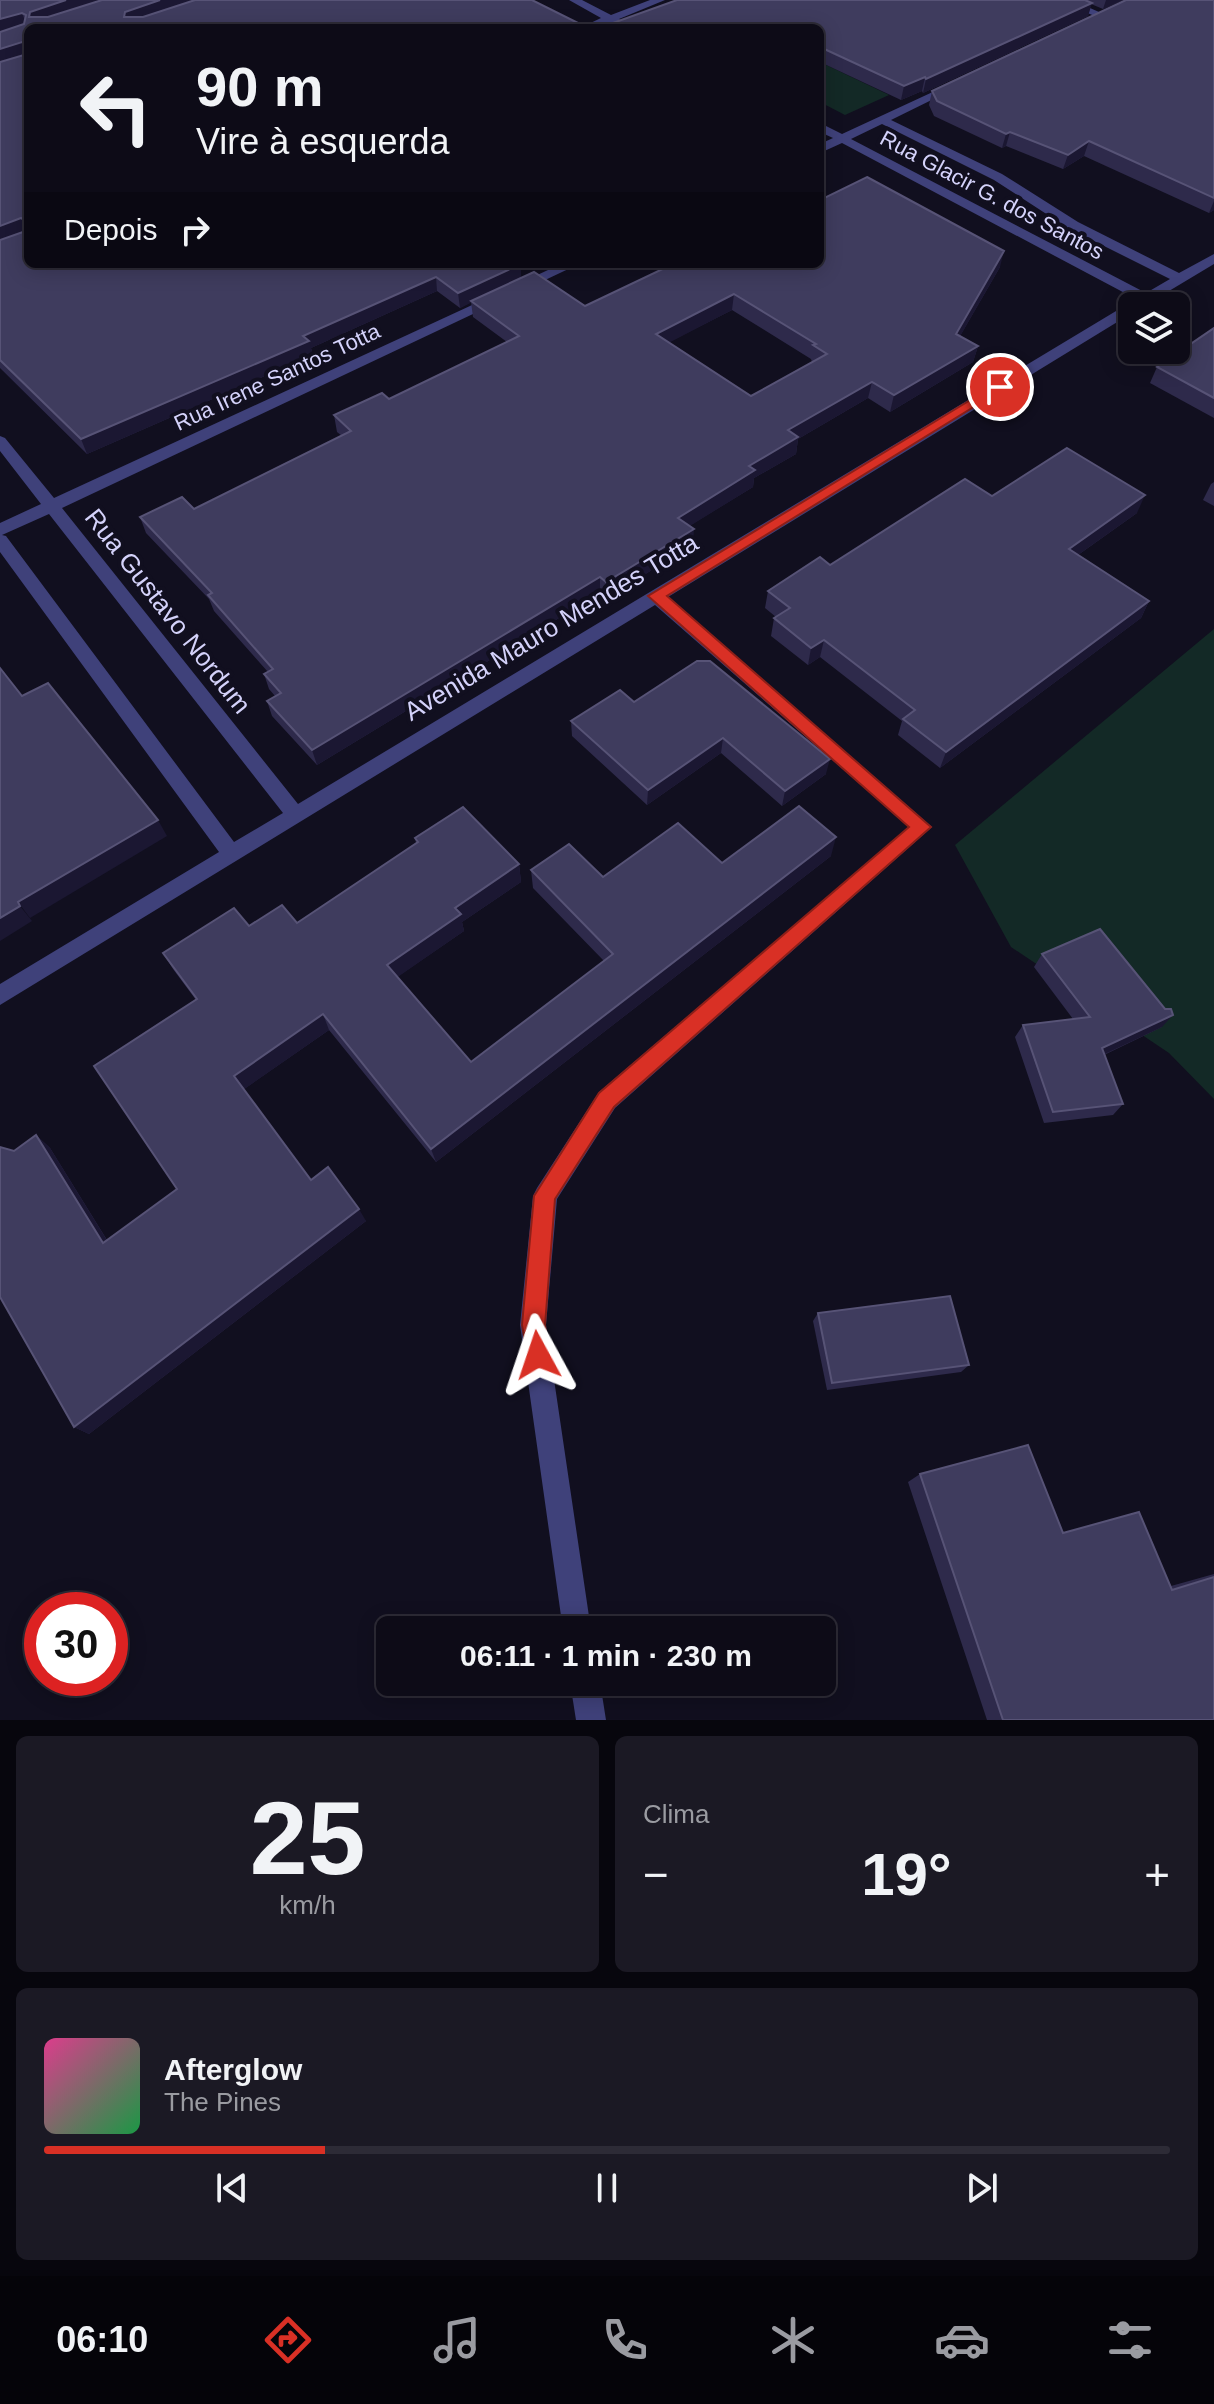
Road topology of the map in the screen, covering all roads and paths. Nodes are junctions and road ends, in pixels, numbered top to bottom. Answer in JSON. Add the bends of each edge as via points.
{"nodes":[{"id":1,"x":574,"y":0,"type":"edge"},
{"id":2,"x":660,"y":0,"type":"edge"},
{"id":3,"x":1063,"y":0,"type":"edge"},
{"id":4,"x":610,"y":19,"type":"junction"},
{"id":5,"x":1089,"y":23,"type":"edge"},
{"id":6,"x":596,"y":24,"type":"edge"},
{"id":7,"x":620,"y":24,"type":"edge"},
{"id":8,"x":965,"y":81,"type":"edge"},
{"id":9,"x":882,"y":120,"type":"junction"},
{"id":10,"x":824,"y":129,"type":"edge"},
{"id":11,"x":842,"y":139,"type":"junction"},
{"id":12,"x":824,"y":147,"type":"edge"},
{"id":13,"x":1214,"y":258,"type":"edge"},
{"id":14,"x":563,"y":268,"type":"edge"},
{"id":15,"x":1180,"y":279,"type":"junction"},
{"id":16,"x":1158,"y":292,"type":"edge"},
{"id":17,"x":1118,"y":293,"type":"edge"},
{"id":18,"x":1118,"y":316,"type":"edge"},
{"id":19,"x":0,"y":441,"type":"edge"},
{"id":20,"x":51,"y":506,"type":"junction"},
{"id":21,"x":0,"y":530,"type":"edge"},
{"id":22,"x":0,"y":540,"type":"edge"},
{"id":23,"x":656,"y":596,"type":"junction"},
{"id":24,"x":295,"y":814,"type":"junction"},
{"id":25,"x":231,"y":853,"type":"junction"},
{"id":26,"x":0,"y":995,"type":"edge"},
{"id":27,"x":575,"y":1616,"type":"edge"},
{"id":28,"x":587,"y":1696,"type":"edge"},
{"id":29,"x":591,"y":1720,"type":"edge"}],
"edges":[{"from":1,"to":4,"type":"street"},
{"from":2,"to":4,"type":"street"},
{"from":3,"to":5,"type":"street","via":[[1109,13]]},
{"from":4,"to":6,"type":"street"},
{"from":4,"to":7,"type":"street"},
{"from":8,"to":9,"type":"street"},
{"from":9,"to":11,"type":"street"},
{"from":9,"to":15,"type":"street","via":[[998,177],[1073,225]]},
{"from":10,"to":11,"type":"street","name":"Rua Glacir G. dos Santos"},
{"from":11,"to":12,"type":"street"},
{"from":11,"to":17,"type":"street","name":"Rua Glacir G. dos Santos"},
{"from":13,"to":15,"type":"street","name":"Avenida Mauro Mendes Totta"},
{"from":14,"to":20,"type":"street","name":"Rua Irene Santos Totta"},
{"from":15,"to":16,"type":"street","name":"Avenida Mauro Mendes Totta"},
{"from":18,"to":23,"type":"street","name":"Avenida Mauro Mendes Totta"},
{"from":19,"to":20,"type":"street","name":"Rua Gustavo Nordum"},
{"from":20,"to":21,"type":"street","name":"Rua Irene Santos Totta"},
{"from":20,"to":24,"type":"street","name":"Rua Gustavo Nordum"},
{"from":22,"to":25,"type":"street"},
{"from":23,"to":24,"type":"street","name":"Avenida Mauro Mendes Totta"},
{"from":23,"to":27,"type":"street","via":[[922,827],[607,1100],[545,1196],[533,1325]]},
{"from":24,"to":25,"type":"street","name":"Avenida Mauro Mendes Totta"},
{"from":25,"to":26,"type":"street","name":"Avenida Mauro Mendes Totta"},
{"from":28,"to":29,"type":"street"}]}
